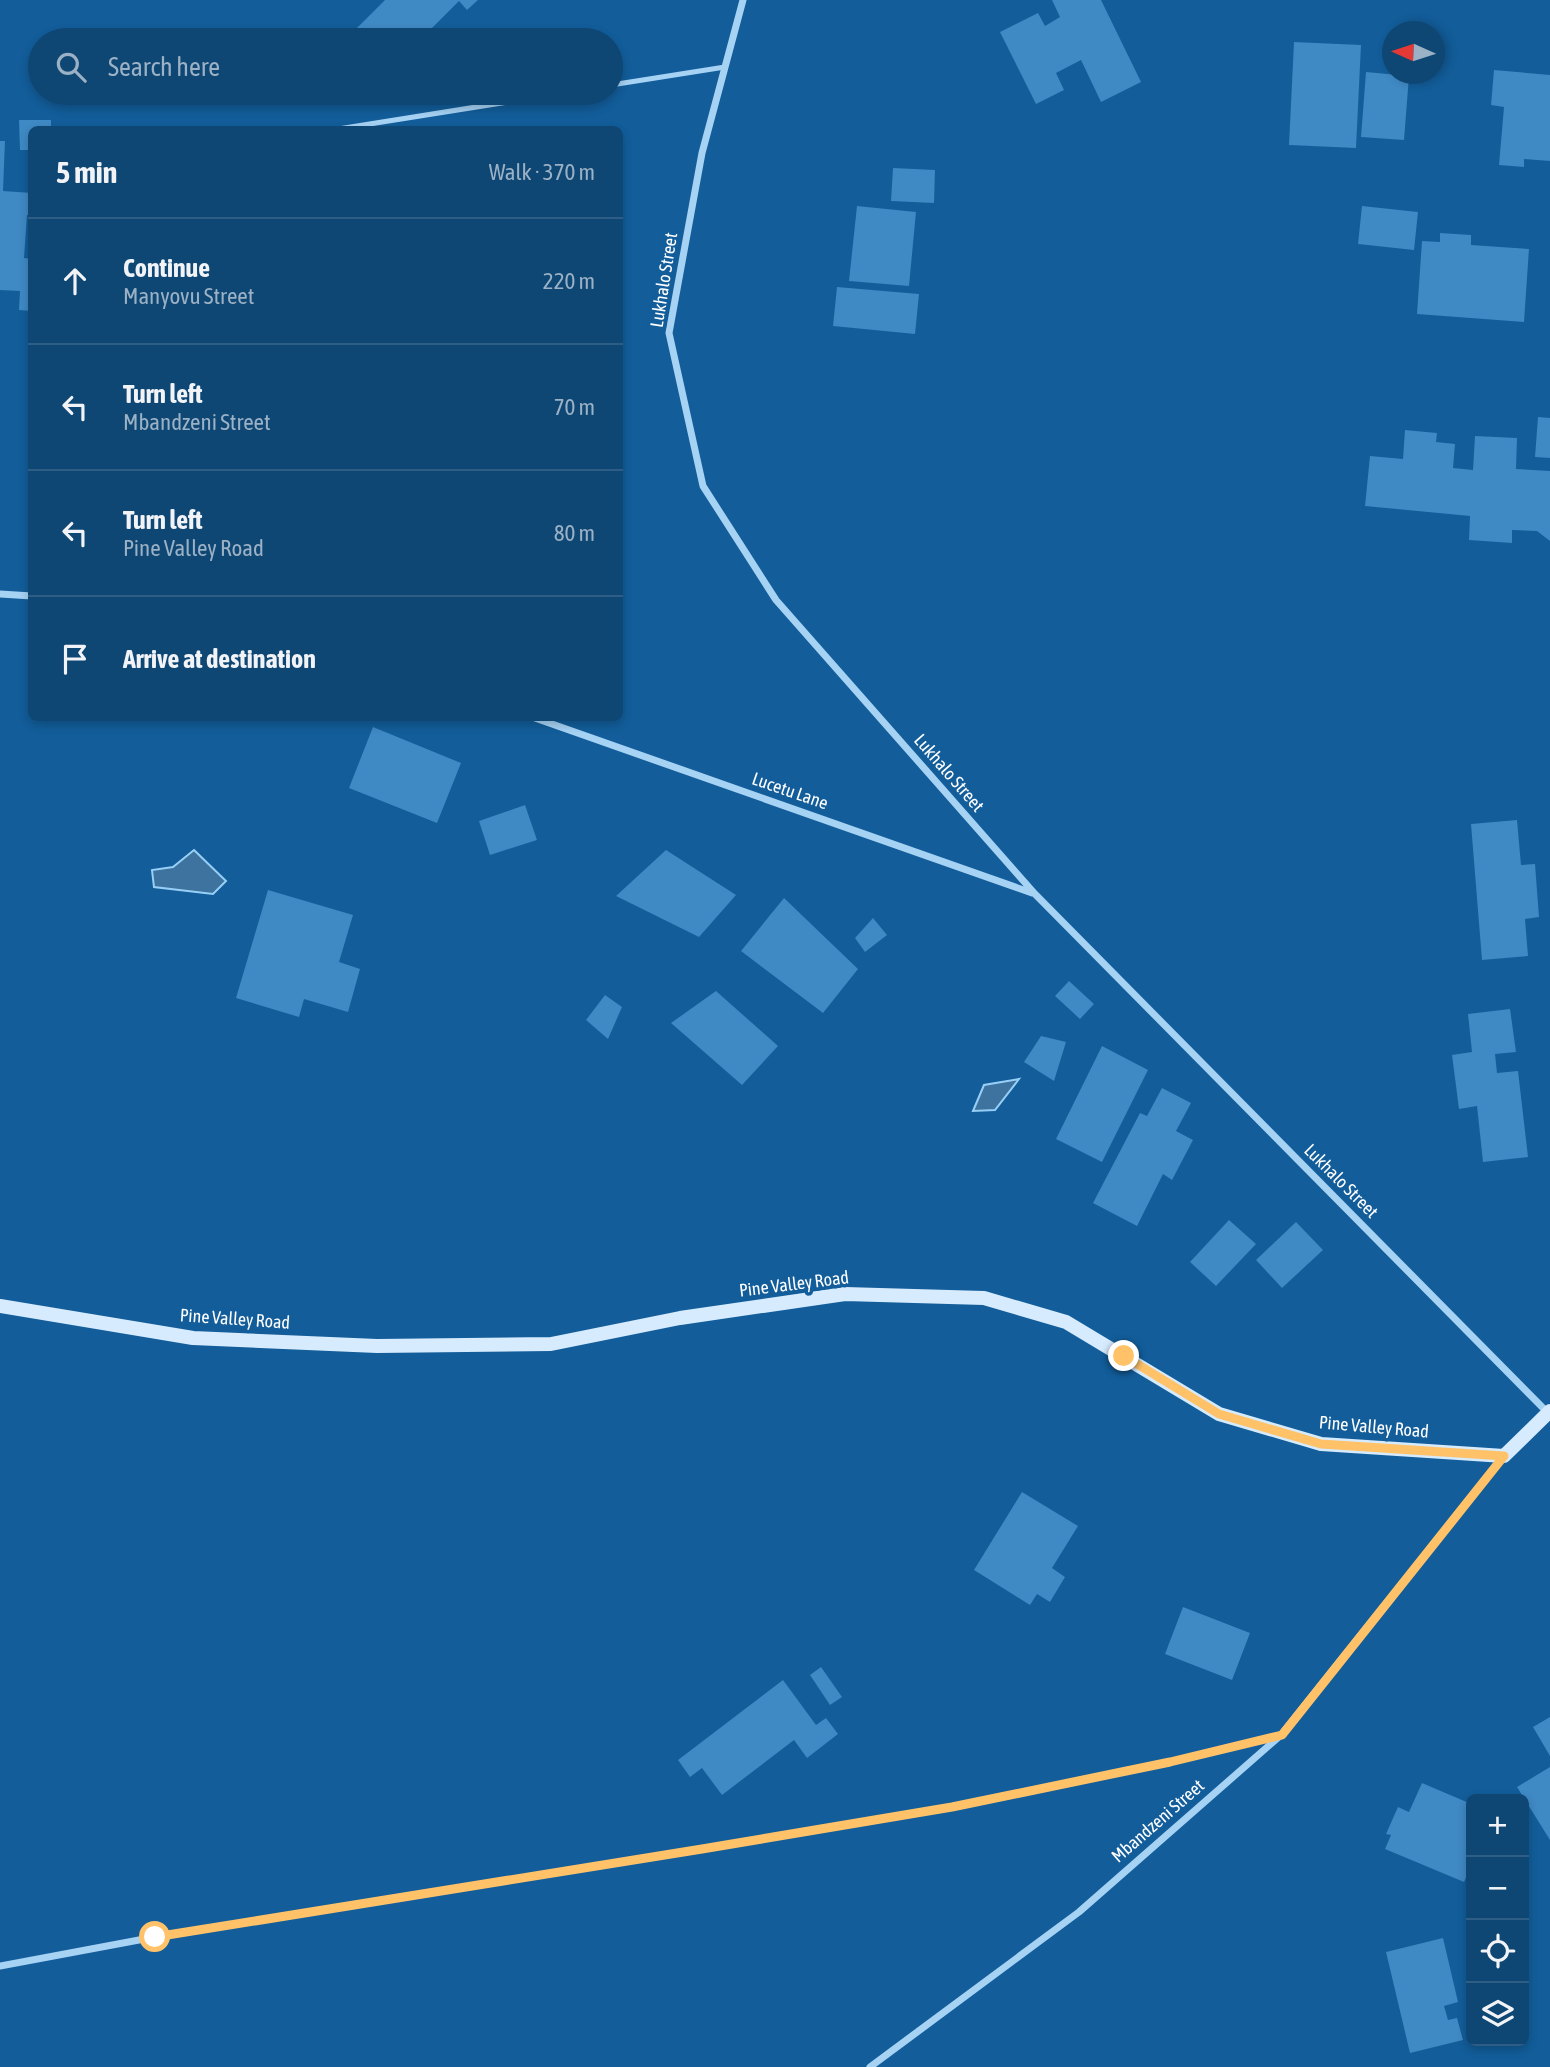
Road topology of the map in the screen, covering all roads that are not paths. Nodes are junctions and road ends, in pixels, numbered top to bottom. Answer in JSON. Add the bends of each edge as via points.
{"nodes":[{"id":1,"x":743,"y":0,"type":"edge"},
{"id":2,"x":725,"y":67,"type":"junction"},
{"id":3,"x":623,"y":83,"type":"edge"},
{"id":4,"x":489,"y":105,"type":"edge"},
{"id":5,"x":357,"y":126,"type":"edge"},
{"id":6,"x":0,"y":594,"type":"edge"},
{"id":7,"x":28,"y":596,"type":"edge"},
{"id":8,"x":544,"y":721,"type":"edge"},
{"id":9,"x":1035,"y":894,"type":"junction"},
{"id":10,"x":0,"y":1306,"type":"edge"},
{"id":11,"x":1550,"y":1413,"type":"edge"},
{"id":12,"x":1504,"y":1456,"type":"junction"},
{"id":13,"x":1282,"y":1735,"type":"junction"},
{"id":14,"x":0,"y":1966,"type":"edge"},
{"id":15,"x":870,"y":2067,"type":"edge"}],
"edges":[{"from":1,"to":2,"type":"street","name":"Lukhalo Street"},
{"from":2,"to":3,"type":"lane"},
{"from":2,"to":9,"type":"street","name":"Lukhalo Street","via":[[702,153],[669,333],[703,486],[776,600]]},
{"from":4,"to":5,"type":"lane"},
{"from":6,"to":7,"type":"street"},
{"from":8,"to":9,"type":"street","name":"Lucetu Lane"},
{"from":9,"to":11,"type":"street","name":"Lukhalo Street"},
{"from":10,"to":12,"type":"main road","name":"Pine Valley Road","via":[[192,1338],[377,1346],[551,1344],[680,1318],[845,1294],[984,1298],[1066,1322],[1219,1414],[1321,1444]]},
{"from":11,"to":12,"type":"main road"},
{"from":12,"to":13,"type":"street","name":"Mbandzeni Street"},
{"from":13,"to":14,"type":"street","via":[[952,1807]]},
{"from":13,"to":15,"type":"street","name":"Mbandzeni Street","via":[[1079,1912]]}]}
